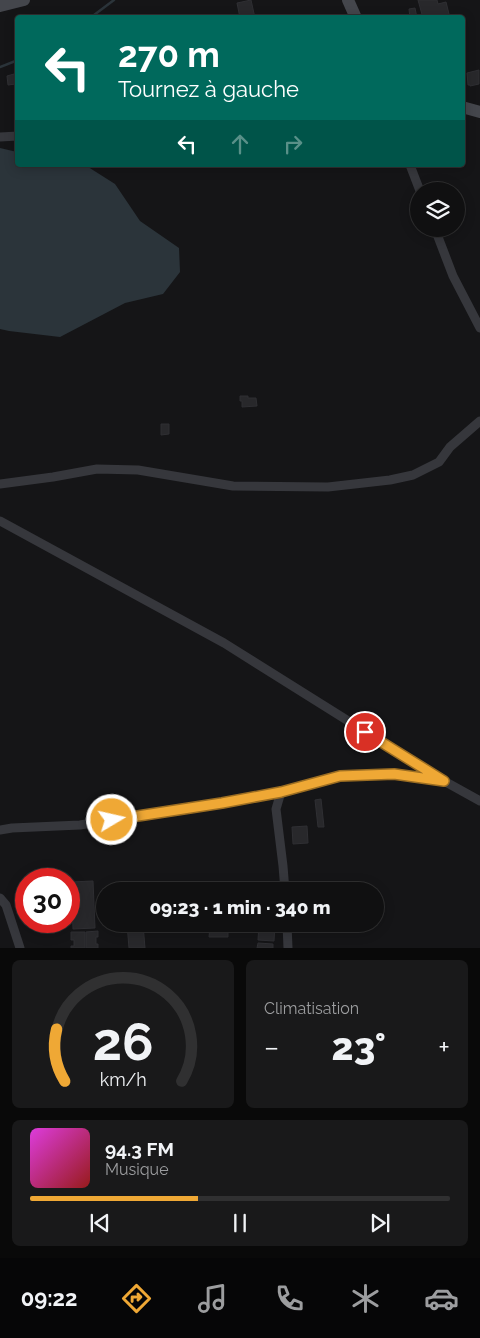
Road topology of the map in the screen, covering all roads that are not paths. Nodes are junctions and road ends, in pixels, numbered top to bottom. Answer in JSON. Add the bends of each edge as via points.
{"nodes":[{"id":1,"x":24,"y":0,"type":"edge"},
{"id":2,"x":348,"y":0,"type":"edge"},
{"id":3,"x":0,"y":6,"type":"edge"},
{"id":4,"x":355,"y":15,"type":"edge"},
{"id":5,"x":465,"y":108,"type":"edge"},
{"id":6,"x":480,"y":112,"type":"edge"},
{"id":7,"x":15,"y":136,"type":"edge"},
{"id":8,"x":0,"y":137,"type":"edge"},
{"id":9,"x":411,"y":167,"type":"edge"},
{"id":10,"x":417,"y":182,"type":"edge"},
{"id":11,"x":438,"y":237,"type":"edge"},
{"id":12,"x":480,"y":328,"type":"edge"},
{"id":13,"x":480,"y":421,"type":"edge"},
{"id":14,"x":0,"y":484,"type":"edge"},
{"id":15,"x":0,"y":521,"type":"edge"},
{"id":16,"x":444,"y":781,"type":"junction"},
{"id":17,"x":281,"y":792,"type":"junction"},
{"id":18,"x":480,"y":800,"type":"edge"},
{"id":19,"x":0,"y":830,"type":"edge"},
{"id":20,"x":284,"y":882,"type":"edge"},
{"id":21,"x":0,"y":898,"type":"edge"},
{"id":22,"x":287,"y":932,"type":"edge"},
{"id":23,"x":20,"y":948,"type":"edge"},
{"id":24,"x":288,"y":948,"type":"edge"}],
"edges":[{"from":1,"to":3,"type":"street"},
{"from":2,"to":4,"type":"street"},
{"from":5,"to":6,"type":"street"},
{"from":7,"to":8,"type":"street"},
{"from":9,"to":10,"type":"street"},
{"from":11,"to":12,"type":"street","via":[[453,276]]},
{"from":13,"to":14,"type":"street","via":[[450,447],[439,462],[413,475],[390,480],[328,487],[233,486],[138,470],[97,469]]},
{"from":15,"to":16,"type":"street","via":[[224,643]]},
{"from":16,"to":17,"type":"street","via":[[394,774],[340,776]]},
{"from":16,"to":18,"type":"street"},
{"from":17,"to":19,"type":"street","via":[[80,826]]},
{"from":17,"to":20,"type":"street","via":[[276,809]]},
{"from":21,"to":23,"type":"street","via":[[6,905]]},
{"from":22,"to":24,"type":"street"}]}
